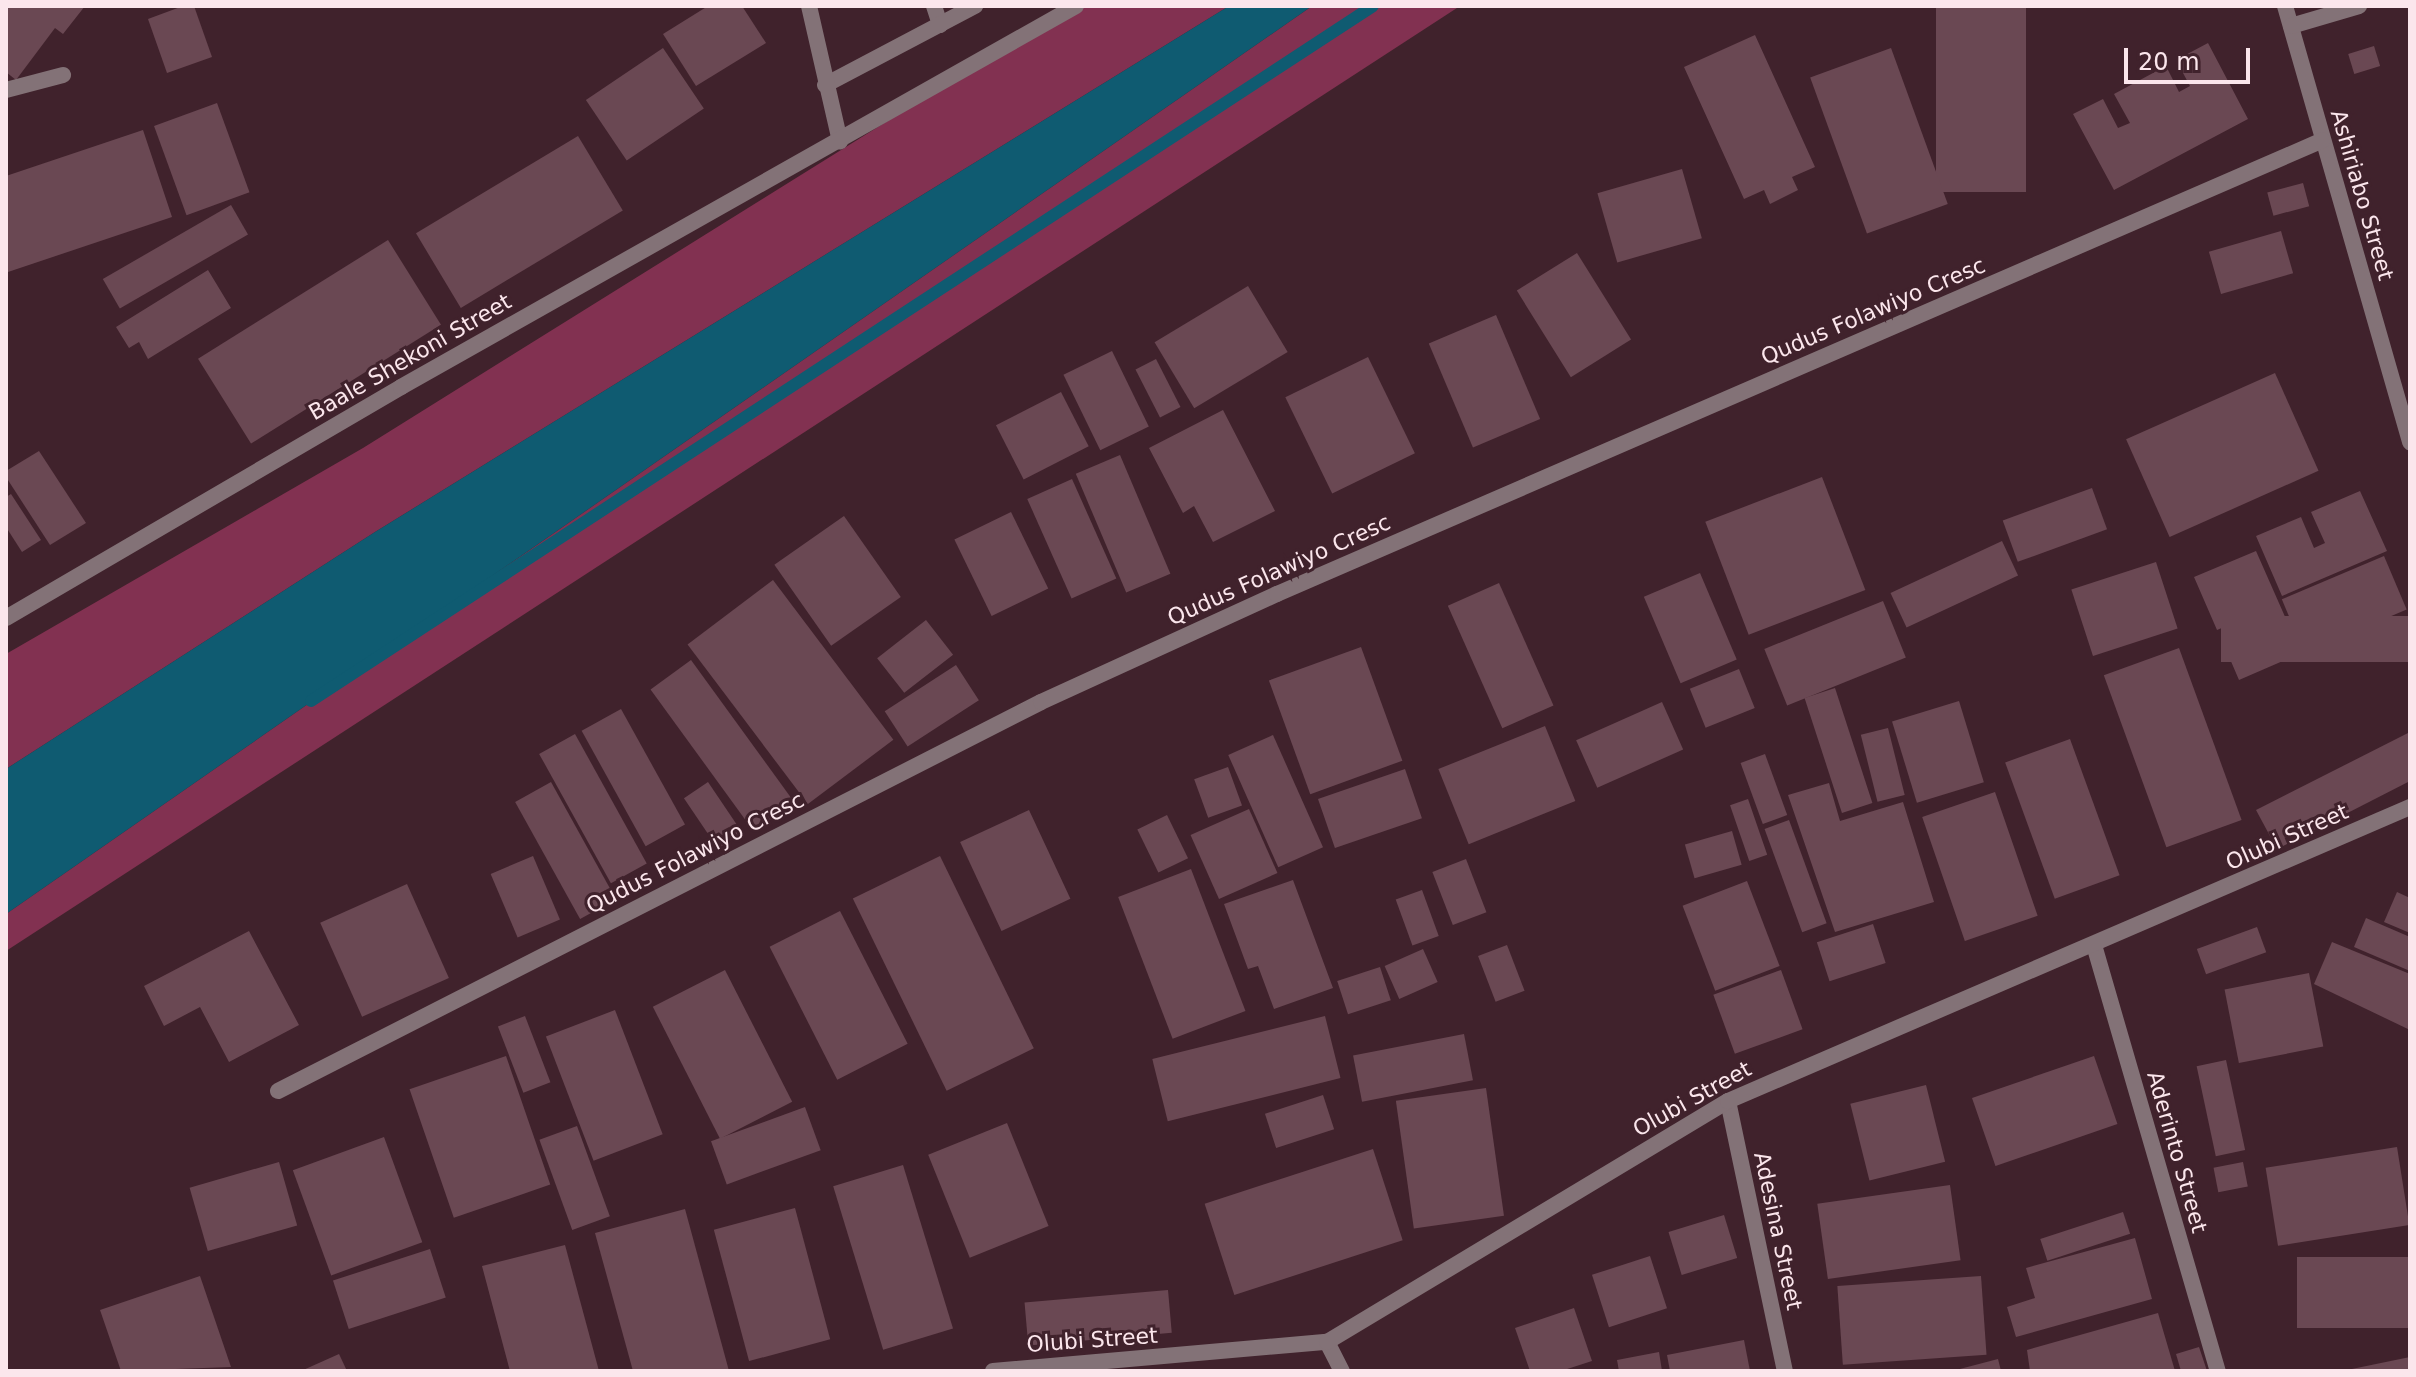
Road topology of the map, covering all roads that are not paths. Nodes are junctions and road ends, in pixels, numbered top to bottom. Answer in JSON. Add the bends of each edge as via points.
{"nodes":[{"id":1,"x":809,"y":6,"type":"edge"},
{"id":2,"x":934,"y":6,"type":"edge"},
{"id":3,"x":975,"y":6,"type":"edge"},
{"id":4,"x":1076,"y":6,"type":"edge"},
{"id":5,"x":2285,"y":6,"type":"edge"},
{"id":6,"x":2359,"y":6,"type":"edge"},
{"id":7,"x":940,"y":25,"type":"junction"},
{"id":8,"x":2291,"y":26,"type":"junction"},
{"id":9,"x":63,"y":75,"type":"dead end"},
{"id":10,"x":825,"y":85,"type":"junction"},
{"id":11,"x":6,"y":90,"type":"edge"},
{"id":12,"x":2323,"y":140,"type":"junction"},
{"id":13,"x":840,"y":141,"type":"junction"},
{"id":14,"x":2410,"y":442,"type":"edge"},
{"id":15,"x":6,"y":618,"type":"edge"},
{"id":16,"x":2410,"y":807,"type":"edge"},
{"id":17,"x":2094,"y":945,"type":"junction"},
{"id":18,"x":278,"y":1091,"type":"dead end"},
{"id":19,"x":1728,"y":1101,"type":"junction"},
{"id":20,"x":1327,"y":1342,"type":"junction"},
{"id":21,"x":993,"y":1371,"type":"edge"},
{"id":22,"x":1342,"y":1371,"type":"edge"},
{"id":23,"x":1785,"y":1371,"type":"edge"},
{"id":24,"x":2218,"y":1371,"type":"edge"}],
"edges":[{"from":1,"to":10,"type":"street"},
{"from":2,"to":7,"type":"street"},
{"from":3,"to":7,"type":"street"},
{"from":4,"to":13,"type":"street","name":"Baale Shekoni Street"},
{"from":5,"to":8,"type":"street","name":"Ashiriabo Street"},
{"from":6,"to":8,"type":"street"},
{"from":7,"to":10,"type":"street"},
{"from":8,"to":12,"type":"street","name":"Ashiriabo Street"},
{"from":9,"to":11,"type":"street"},
{"from":10,"to":13,"type":"street"},
{"from":12,"to":14,"type":"street","name":"Ashiriabo Street"},
{"from":12,"to":18,"type":"street","name":"Qudus Folawiyo Cresc","via":[[1306,581],[1041,702]]},
{"from":13,"to":15,"type":"street","name":"Baale Shekoni Street","via":[[401,387]]},
{"from":16,"to":17,"type":"street","name":"Olubi Street"},
{"from":17,"to":19,"type":"street","name":"Olubi Street"},
{"from":17,"to":24,"type":"street","name":"Aderinto Street"},
{"from":19,"to":20,"type":"street","name":"Olubi Street"},
{"from":19,"to":23,"type":"street","name":"Adesina Street"},
{"from":20,"to":21,"type":"street","name":"Olubi Street"},
{"from":20,"to":22,"type":"street"}]}
